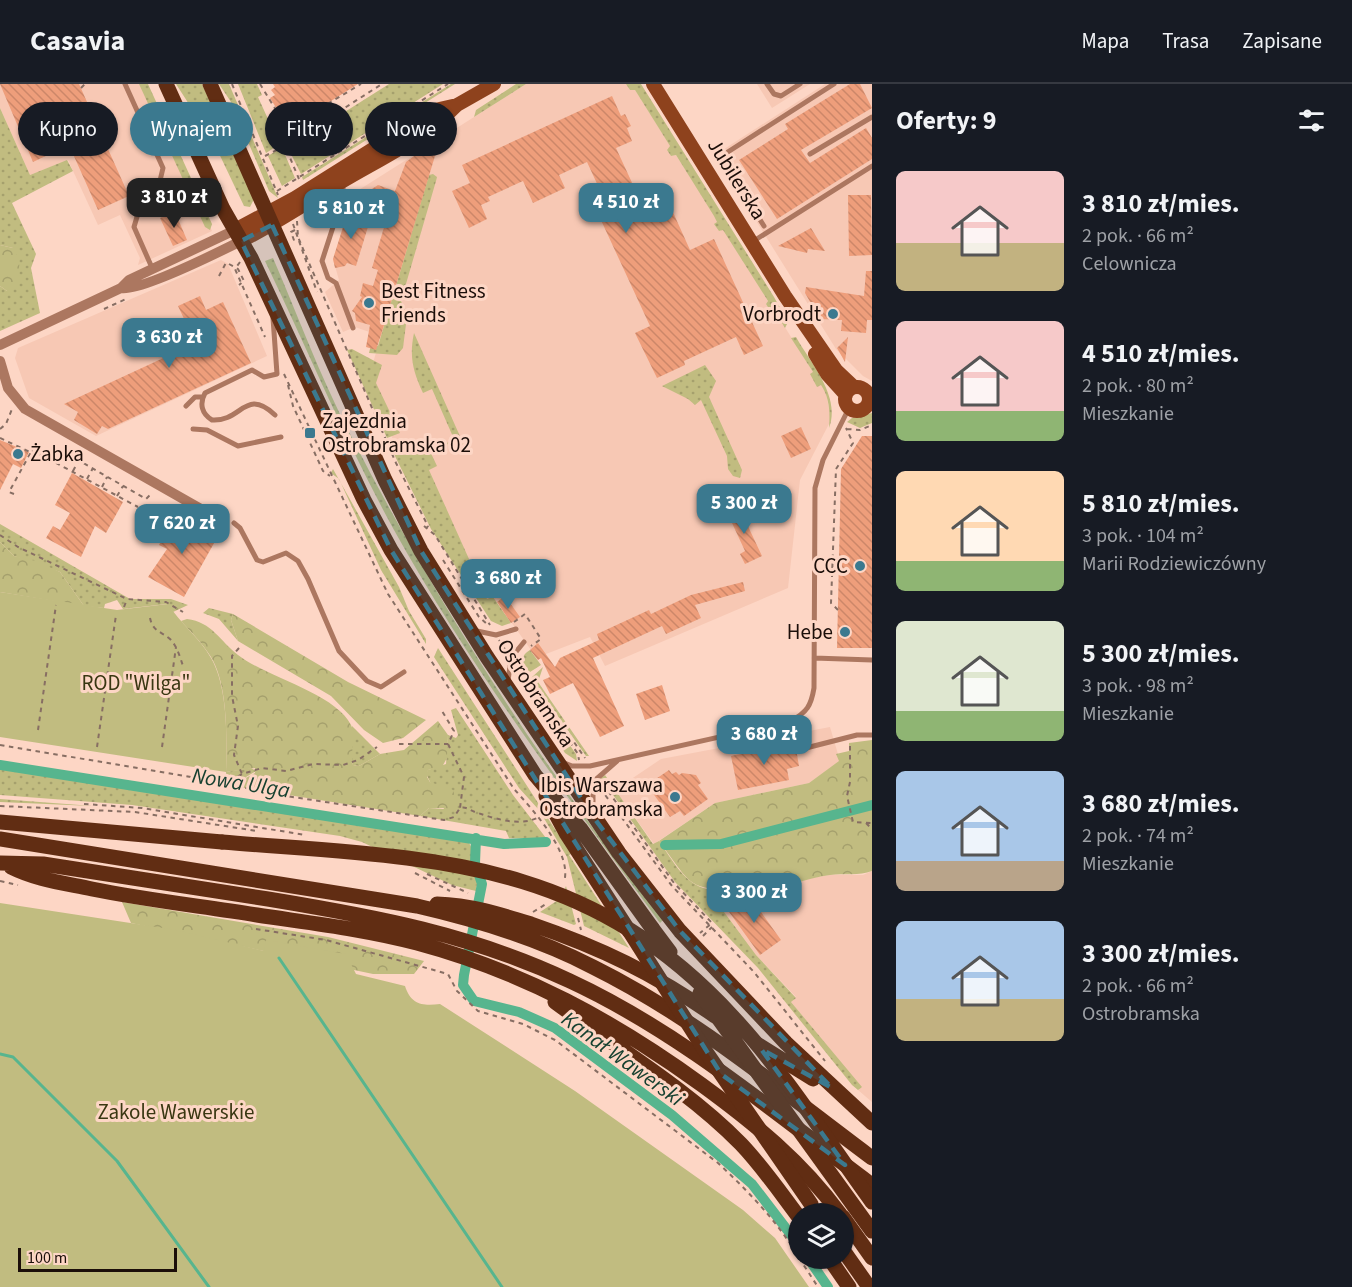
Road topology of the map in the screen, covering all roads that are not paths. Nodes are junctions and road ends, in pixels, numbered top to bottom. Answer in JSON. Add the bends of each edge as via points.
{"nodes":[{"id":1,"x":125,"y":84,"type":"edge"},
{"id":2,"x":166,"y":84,"type":"edge"},
{"id":3,"x":210,"y":84,"type":"edge"},
{"id":4,"x":495,"y":84,"type":"edge"},
{"id":5,"x":653,"y":84,"type":"edge"},
{"id":6,"x":767,"y":84,"type":"edge"},
{"id":7,"x":800,"y":84,"type":"edge"},
{"id":8,"x":834,"y":84,"type":"edge"},
{"id":9,"x":457,"y":105,"type":"edge"},
{"id":10,"x":872,"y":117,"type":"edge"},
{"id":11,"x":810,"y":154,"type":"dead end"},
{"id":12,"x":365,"y":156,"type":"edge"},
{"id":13,"x":387,"y":156,"type":"edge"},
{"id":14,"x":872,"y":166,"type":"edge"},
{"id":15,"x":342,"y":182,"type":"junction"},
{"id":16,"x":269,"y":219,"type":"junction"},
{"id":17,"x":764,"y":226,"type":"dead end"},
{"id":18,"x":238,"y":235,"type":"junction"},
{"id":19,"x":752,"y":242,"type":"junction"},
{"id":20,"x":155,"y":274,"type":"junction"},
{"id":21,"x":272,"y":304,"type":"junction"},
{"id":22,"x":352,"y":328,"type":"dead end"},
{"id":23,"x":0,"y":345,"type":"edge"},
{"id":24,"x":0,"y":361,"type":"edge"},
{"id":25,"x":203,"y":397,"type":"junction"},
{"id":26,"x":849,"y":397,"type":"junction"},
{"id":27,"x":870,"y":401,"type":"edge"},
{"id":28,"x":186,"y":406,"type":"dead end"},
{"id":29,"x":275,"y":415,"type":"dead end"},
{"id":30,"x":194,"y":429,"type":"dead end"},
{"id":31,"x":280,"y":437,"type":"dead end"},
{"id":32,"x":222,"y":521,"type":"dead end"},
{"id":33,"x":234,"y":523,"type":"dead end"},
{"id":34,"x":468,"y":627,"type":"junction"},
{"id":35,"x":516,"y":629,"type":"dead end"},
{"id":36,"x":525,"y":642,"type":"dead end"},
{"id":37,"x":814,"y":658,"type":"junction"},
{"id":38,"x":872,"y":660,"type":"edge"},
{"id":39,"x":404,"y":672,"type":"dead end"},
{"id":40,"x":515,"y":699,"type":"junction"},
{"id":41,"x":872,"y":735,"type":"edge"},
{"id":42,"x":802,"y":749,"type":"dead end"},
{"id":43,"x":554,"y":758,"type":"junction"},
{"id":44,"x":619,"y":760,"type":"junction"},
{"id":45,"x":535,"y":775,"type":"junction"},
{"id":46,"x":594,"y":818,"type":"junction"},
{"id":47,"x":0,"y":822,"type":"edge"},
{"id":48,"x":0,"y":839,"type":"edge"},
{"id":49,"x":3,"y":864,"type":"edge"},
{"id":50,"x":491,"y":918,"type":"junction"},
{"id":51,"x":518,"y":977,"type":"junction"},
{"id":52,"x":832,"y":1088,"type":"junction"},
{"id":53,"x":872,"y":1123,"type":"edge"},
{"id":54,"x":872,"y":1158,"type":"edge"},
{"id":55,"x":872,"y":1185,"type":"edge"},
{"id":56,"x":872,"y":1202,"type":"edge"},
{"id":57,"x":788,"y":1203,"type":"edge"},
{"id":58,"x":810,"y":1203,"type":"edge"},
{"id":59,"x":831,"y":1203,"type":"edge"},
{"id":60,"x":872,"y":1231,"type":"edge"},
{"id":61,"x":854,"y":1233,"type":"edge"},
{"id":62,"x":872,"y":1258,"type":"edge"},
{"id":63,"x":854,"y":1266,"type":"edge"},
{"id":64,"x":837,"y":1269,"type":"edge"},
{"id":65,"x":849,"y":1287,"type":"edge"},
{"id":66,"x":869,"y":1287,"type":"edge"}],
"edges":[{"from":1,"to":20,"type":"lane","via":[[163,168],[158,189],[139,210],[134,227]]},
{"from":2,"to":18,"type":"main road"},
{"from":3,"to":16,"type":"main road","name":"Ostrobramska"},
{"from":4,"to":9,"type":"street"},
{"from":5,"to":19,"type":"street","name":"Jubilerska"},
{"from":6,"to":7,"type":"lane","via":[[774,94],[781,96]]},
{"from":8,"to":17,"type":"lane","via":[[720,158]]},
{"from":10,"to":11,"type":"lane"},
{"from":12,"to":16,"type":"street"},
{"from":13,"to":15,"type":"street"},
{"from":14,"to":19,"type":"lane"},
{"from":15,"to":16,"type":"street"},
{"from":15,"to":22,"type":"lane","via":[[344,193],[321,261],[328,278],[336,283]]},
{"from":16,"to":18,"type":"street"},
{"from":16,"to":34,"type":"main road","name":"Ostrobramska","via":[[385,480]]},
{"from":18,"to":20,"type":"street"},
{"from":18,"to":21,"type":"main road"},
{"from":19,"to":26,"type":"street","name":"Jubilerska","via":[[836,370]]},
{"from":20,"to":23,"type":"street","via":[[129,280],[121,288]]},
{"from":21,"to":25,"type":"lane","via":[[277,374],[264,377],[252,370]]},
{"from":21,"to":45,"type":"main road","via":[[382,533]]},
{"from":24,"to":32,"type":"street","via":[[9,388],[25,409]]},
{"from":25,"to":28,"type":"lane","via":[[195,397]]},
{"from":25,"to":29,"type":"lane","via":[[203,412],[212,420],[256,403]]},
{"from":26,"to":27,"type":"street","via":[[864,388]]},
{"from":26,"to":27,"type":"street","via":[[856,412]]},
{"from":26,"to":37,"type":"lane","via":[[815,488]]},
{"from":30,"to":31,"type":"lane","via":[[207,430],[238,446]]},
{"from":33,"to":39,"type":"lane","via":[[260,562],[286,553],[298,561],[334,644],[367,681],[381,687]]},
{"from":34,"to":35,"type":"lane","via":[[496,635]]},
{"from":34,"to":40,"type":"main road","name":"Ostrobramska"},
{"from":36,"to":40,"type":"lane","via":[[513,653],[508,668]]},
{"from":37,"to":38,"type":"lane"},
{"from":37,"to":44,"type":"lane","via":[[811,705],[791,721]]},
{"from":40,"to":43,"type":"main road","name":"Ostrobramska"},
{"from":41,"to":42,"type":"lane"},
{"from":43,"to":44,"type":"lane","via":[[583,767]]},
{"from":43,"to":46,"type":"main road","name":"Ostrobramska"},
{"from":44,"to":46,"type":"lane","via":[[595,779]]},
{"from":45,"to":58,"type":"main road","bridge":true,"via":[[566,833],[706,1052]]},
{"from":45,"to":60,"type":"main road","bridge":true,"via":[[579,828]]},
{"from":46,"to":52,"type":"main road","name":"Ostrobramska","via":[[725,981]]},
{"from":47,"to":56,"type":"main road","bridge":true,"via":[[396,857],[473,867],[548,888],[601,912],[664,953],[722,1004],[770,1062]]},
{"from":48,"to":50,"type":"main road"},
{"from":49,"to":51,"type":"main road","via":[[37,878],[133,897],[356,930],[456,955]]},
{"from":49,"to":55,"type":"main road","via":[[43,864],[382,918],[484,946],[571,981],[645,1021]]},
{"from":50,"to":52,"type":"main road","via":[[553,932],[642,969]]},
{"from":50,"to":54,"type":"main road","via":[[656,1002]]},
{"from":51,"to":57,"type":"main road","via":[[715,1120],[759,1164]]},
{"from":51,"to":59,"type":"main road","via":[[619,1028],[741,1112],[787,1152]]},
{"from":52,"to":53,"type":"main road","name":"Ostrobramska"},
{"from":61,"to":62,"type":"main road"},
{"from":63,"to":66,"type":"main road"},
{"from":64,"to":65,"type":"main road"}]}
